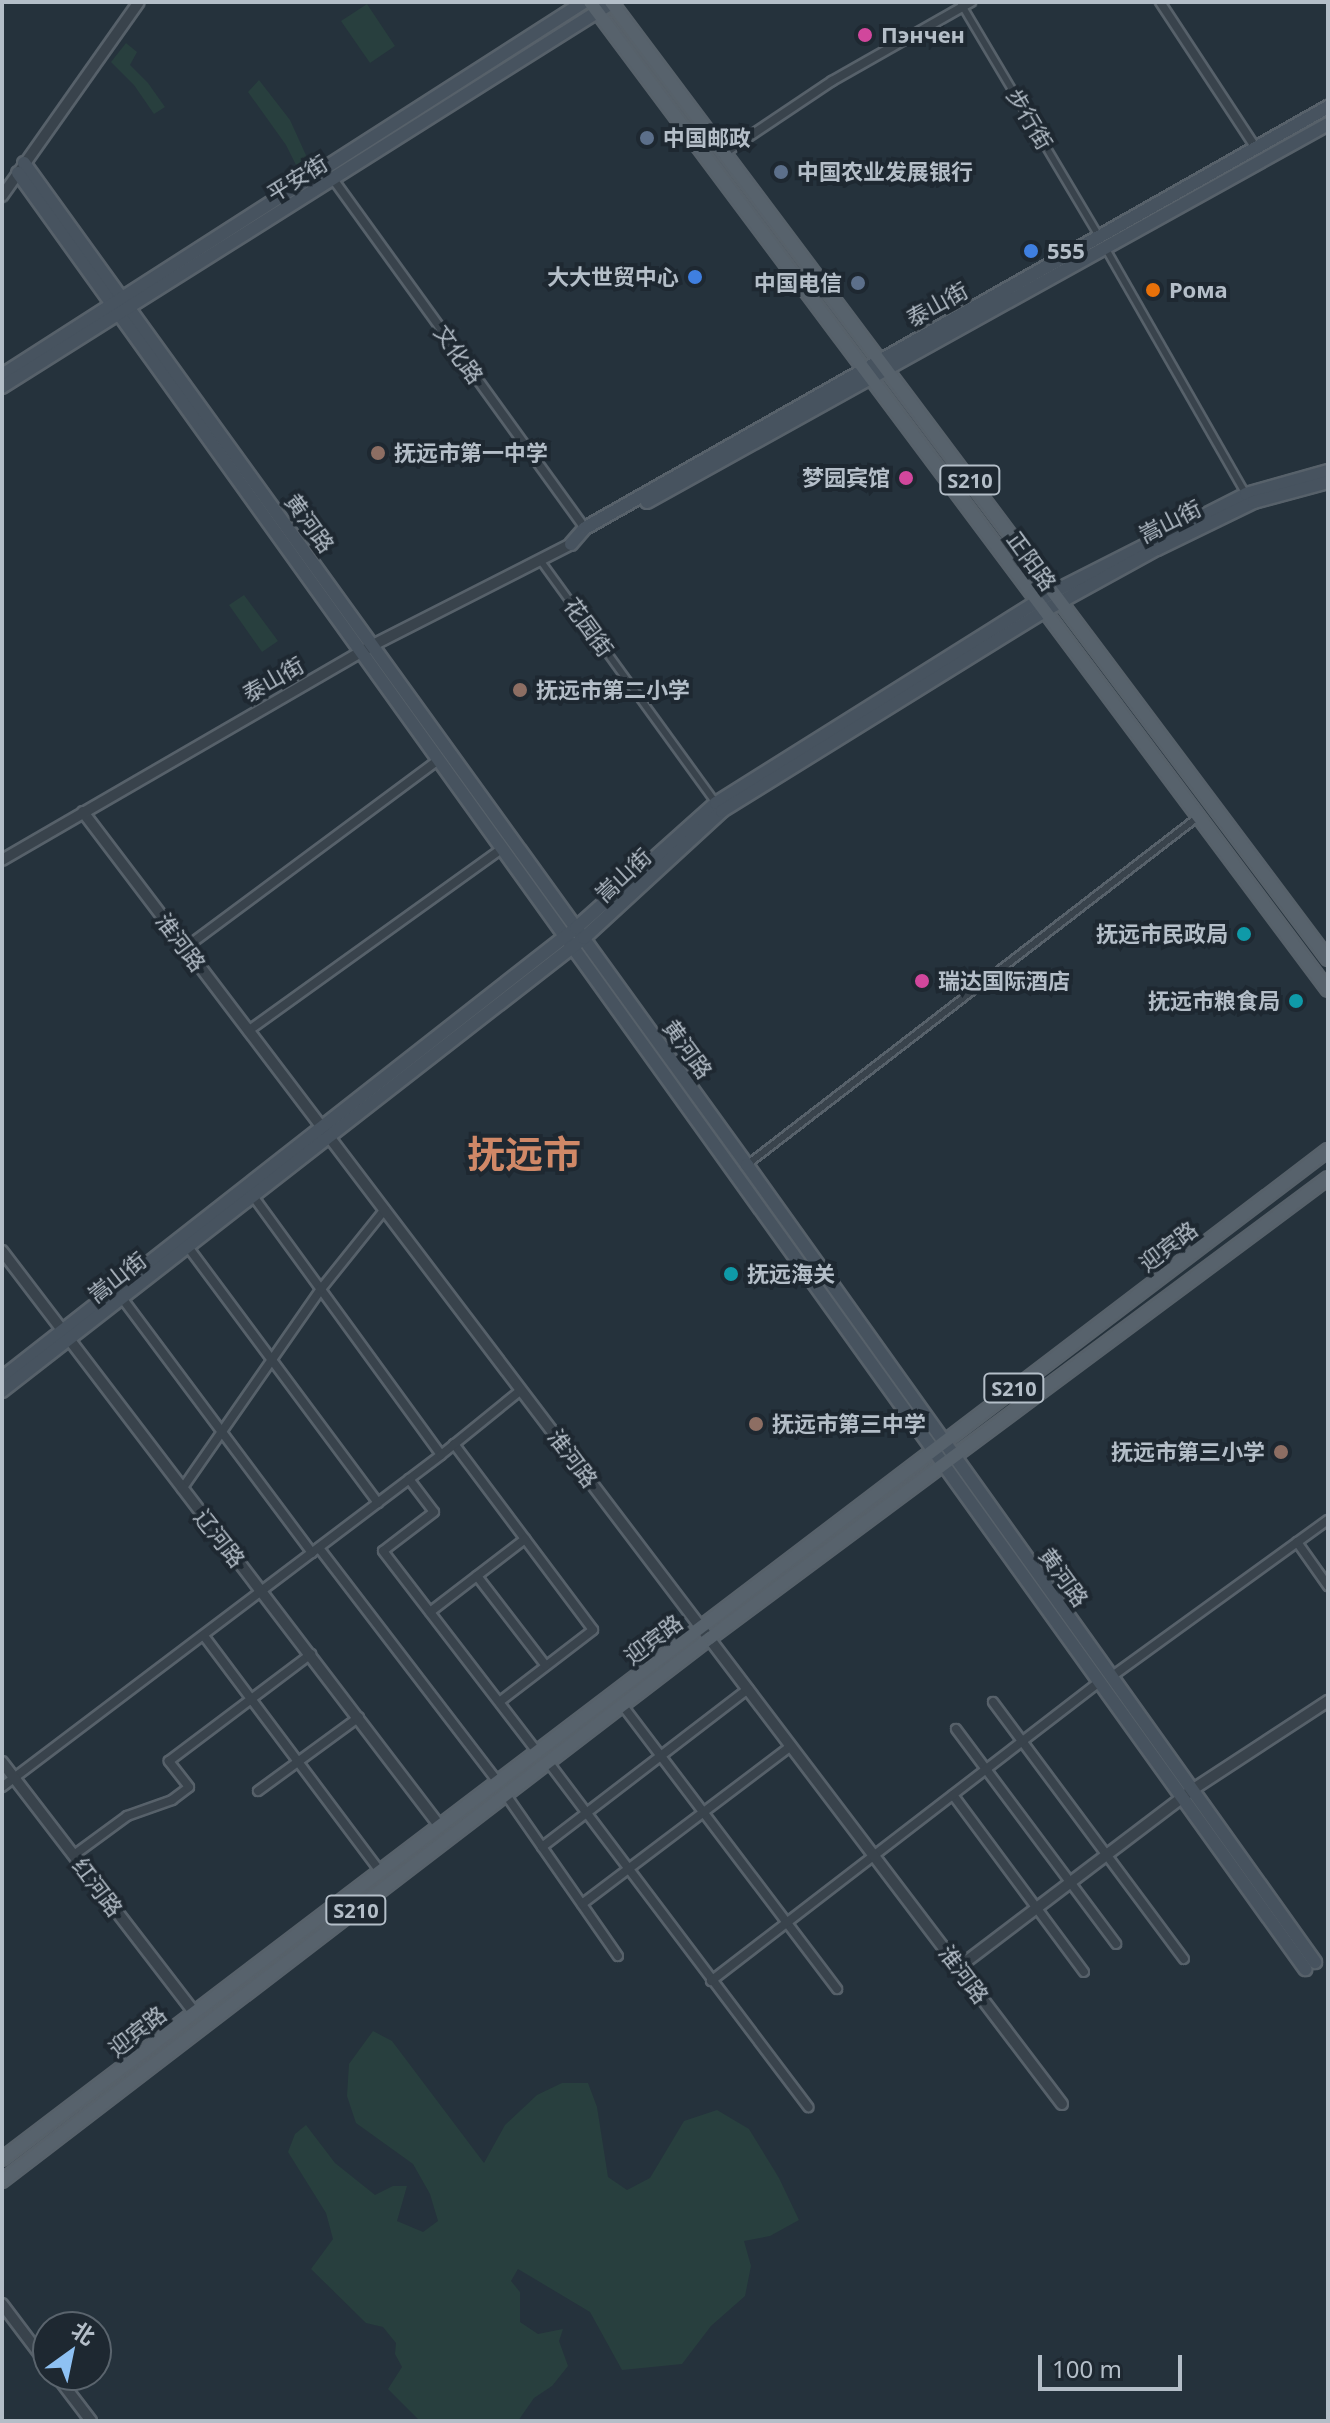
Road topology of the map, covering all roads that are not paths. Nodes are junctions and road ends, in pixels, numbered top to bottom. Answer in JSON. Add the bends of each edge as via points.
{"nodes":[{"id":1,"x":139,"y":2,"type":"edge"},
{"id":2,"x":612,"y":2,"type":"edge"},
{"id":3,"x":1160,"y":2,"type":"edge"},
{"id":4,"x":964,"y":3,"type":"edge"},
{"id":5,"x":590,"y":5,"type":"edge"},
{"id":6,"x":1328,"y":107,"type":"edge"},
{"id":7,"x":1328,"y":124,"type":"edge"},
{"id":8,"x":1256,"y":148,"type":"junction"},
{"id":9,"x":722,"y":155,"type":"junction"},
{"id":10,"x":21,"y":168,"type":"junction"},
{"id":11,"x":333,"y":179,"type":"junction"},
{"id":12,"x":2,"y":196,"type":"edge"},
{"id":13,"x":1099,"y":236,"type":"junction"},
{"id":14,"x":1106,"y":249,"type":"junction"},
{"id":15,"x":120,"y":305,"type":"junction"},
{"id":16,"x":879,"y":360,"type":"junction"},
{"id":17,"x":888,"y":372,"type":"junction"},
{"id":18,"x":870,"y":374,"type":"junction"},
{"id":19,"x":2,"y":375,"type":"edge"},
{"id":20,"x":2,"y":387,"type":"edge"},
{"id":21,"x":1328,"y":471,"type":"edge"},
{"id":22,"x":1328,"y":482,"type":"edge"},
{"id":23,"x":1246,"y":494,"type":"junction"},
{"id":24,"x":585,"y":528,"type":"junction"},
{"id":25,"x":571,"y":544,"type":"junction"},
{"id":26,"x":540,"y":560,"type":"junction"},
{"id":27,"x":1057,"y":597,"type":"junction"},
{"id":28,"x":1041,"y":606,"type":"junction"},
{"id":29,"x":373,"y":645,"type":"junction"},
{"id":30,"x":360,"y":652,"type":"junction"},
{"id":31,"x":438,"y":760,"type":"junction"},
{"id":32,"x":719,"y":807,"type":"junction"},
{"id":33,"x":83,"y":812,"type":"junction"},
{"id":34,"x":1198,"y":817,"type":"junction"},
{"id":35,"x":501,"y":849,"type":"junction"},
{"id":36,"x":2,"y":860,"type":"edge"},
{"id":37,"x":580,"y":933,"type":"junction"},
{"id":38,"x":568,"y":942,"type":"junction"},
{"id":39,"x":185,"y":948,"type":"junction"},
{"id":40,"x":1328,"y":959,"type":"edge"},
{"id":41,"x":1328,"y":990,"type":"edge"},
{"id":42,"x":248,"y":1031,"type":"junction"},
{"id":43,"x":326,"y":1132,"type":"junction"},
{"id":44,"x":1328,"y":1150,"type":"edge"},
{"id":45,"x":747,"y":1165,"type":"junction"},
{"id":46,"x":1328,"y":1178,"type":"edge"},
{"id":47,"x":253,"y":1196,"type":"junction"},
{"id":48,"x":385,"y":1209,"type":"junction"},
{"id":49,"x":188,"y":1247,"type":"junction"},
{"id":50,"x":2,"y":1251,"type":"edge"},
{"id":51,"x":321,"y":1289,"type":"junction"},
{"id":52,"x":122,"y":1298,"type":"junction"},
{"id":53,"x":65,"y":1335,"type":"junction"},
{"id":54,"x":272,"y":1358,"type":"junction"},
{"id":55,"x":2,"y":1378,"type":"edge"},
{"id":56,"x":521,"y":1390,"type":"junction"},
{"id":57,"x":2,"y":1391,"type":"edge"},
{"id":58,"x":221,"y":1431,"type":"junction"},
{"id":59,"x":454,"y":1444,"type":"junction"},
{"id":60,"x":938,"y":1445,"type":"junction"},
{"id":61,"x":441,"y":1455,"type":"junction"},
{"id":62,"x":948,"y":1460,"type":"junction"},
{"id":63,"x":409,"y":1479,"type":"junction"},
{"id":64,"x":182,"y":1489,"type":"junction"},
{"id":65,"x":378,"y":1503,"type":"junction"},
{"id":66,"x":1328,"y":1520,"type":"edge"},
{"id":67,"x":525,"y":1539,"type":"junction"},
{"id":68,"x":1297,"y":1542,"type":"junction"},
{"id":69,"x":315,"y":1551,"type":"junction"},
{"id":70,"x":477,"y":1576,"type":"junction"},
{"id":71,"x":1328,"y":1586,"type":"edge"},
{"id":72,"x":261,"y":1592,"type":"junction"},
{"id":73,"x":430,"y":1612,"type":"junction"},
{"id":74,"x":706,"y":1633,"type":"junction"},
{"id":75,"x":204,"y":1636,"type":"junction"},
{"id":76,"x":311,"y":1654,"type":"junction"},
{"id":77,"x":546,"y":1666,"type":"junction"},
{"id":78,"x":1105,"y":1679,"type":"junction"},
{"id":79,"x":748,"y":1689,"type":"junction"},
{"id":80,"x":251,"y":1698,"type":"junction"},
{"id":81,"x":1328,"y":1701,"type":"edge"},
{"id":82,"x":499,"y":1702,"type":"junction"},
{"id":83,"x":993,"y":1702,"type":"dead end"},
{"id":84,"x":623,"y":1706,"type":"junction"},
{"id":85,"x":359,"y":1717,"type":"junction"},
{"id":86,"x":956,"y":1729,"type":"dead end"},
{"id":87,"x":1022,"y":1741,"type":"junction"},
{"id":88,"x":791,"y":1746,"type":"junction"},
{"id":89,"x":537,"y":1752,"type":"junction"},
{"id":90,"x":662,"y":1757,"type":"junction"},
{"id":91,"x":299,"y":1760,"type":"junction"},
{"id":92,"x":2,"y":1762,"type":"edge"},
{"id":93,"x":549,"y":1763,"type":"junction"},
{"id":94,"x":986,"y":1769,"type":"junction"},
{"id":95,"x":14,"y":1778,"type":"junction"},
{"id":96,"x":497,"y":1781,"type":"junction"},
{"id":97,"x":2,"y":1787,"type":"edge"},
{"id":98,"x":258,"y":1791,"type":"dead end"},
{"id":99,"x":1187,"y":1794,"type":"junction"},
{"id":100,"x":506,"y":1795,"type":"junction"},
{"id":101,"x":953,"y":1795,"type":"junction"},
{"id":102,"x":705,"y":1812,"type":"junction"},
{"id":103,"x":586,"y":1814,"type":"junction"},
{"id":104,"x":439,"y":1825,"type":"junction"},
{"id":105,"x":542,"y":1847,"type":"junction"},
{"id":106,"x":74,"y":1855,"type":"junction"},
{"id":107,"x":874,"y":1855,"type":"junction"},
{"id":108,"x":1106,"y":1855,"type":"junction"},
{"id":109,"x":627,"y":1870,"type":"junction"},
{"id":110,"x":380,"y":1871,"type":"junction"},
{"id":111,"x":1070,"y":1882,"type":"junction"},
{"id":112,"x":582,"y":1904,"type":"junction"},
{"id":113,"x":1037,"y":1907,"type":"junction"},
{"id":114,"x":788,"y":1922,"type":"junction"},
{"id":115,"x":1116,"y":1944,"type":"dead end"},
{"id":116,"x":618,"y":1956,"type":"dead end"},
{"id":117,"x":1184,"y":1959,"type":"dead end"},
{"id":118,"x":1310,"y":1966,"type":"dead end"},
{"id":119,"x":959,"y":1967,"type":"junction"},
{"id":120,"x":1084,"y":1972,"type":"dead end"},
{"id":121,"x":711,"y":1981,"type":"junction"},
{"id":122,"x":837,"y":1989,"type":"dead end"},
{"id":123,"x":194,"y":2012,"type":"junction"},
{"id":124,"x":1062,"y":2104,"type":"dead end"},
{"id":125,"x":808,"y":2107,"type":"dead end"},
{"id":126,"x":2,"y":2159,"type":"edge"},
{"id":127,"x":2,"y":2181,"type":"edge"},
{"id":128,"x":2,"y":2304,"type":"edge"},
{"id":129,"x":32,"y":2344,"type":"edge"},
{"id":130,"x":68,"y":2391,"type":"edge"},
{"id":131,"x":91,"y":2421,"type":"edge"}],
"edges":[{"from":1,"to":10,"type":"street"},
{"from":2,"to":5,"type":"main road","name":"平安街"},
{"from":2,"to":9,"type":"main road","name":"正阳路","number":"S210"},
{"from":3,"to":8,"type":"street"},
{"from":4,"to":9,"type":"street","via":[[832,81]]},
{"from":4,"to":13,"type":"street","name":"步行街"},
{"from":5,"to":11,"type":"main road","name":"平安街"},
{"from":5,"to":15,"type":"main road","name":"平安街"},
{"from":5,"to":18,"type":"main road","name":"正阳路"},
{"from":6,"to":8,"type":"main road","name":"泰山街"},
{"from":7,"to":14,"type":"main road","name":"泰山街"},
{"from":8,"to":13,"type":"main road","name":"泰山街"},
{"from":9,"to":16,"type":"main road","name":"正阳路","number":"S210"},
{"from":10,"to":12,"type":"street"},
{"from":10,"to":15,"type":"main road","name":"黄河路"},
{"from":11,"to":15,"type":"main road","name":"平安街"},
{"from":11,"to":24,"type":"street","name":"文化路"},
{"from":13,"to":16,"type":"main road","name":"泰山街"},
{"from":14,"to":17,"type":"main road","name":"泰山街"},
{"from":14,"to":23,"type":"street"},
{"from":15,"to":19,"type":"main road","name":"平安街"},
{"from":15,"to":20,"type":"main road","name":"平安街"},
{"from":15,"to":29,"type":"main road","name":"黄河路"},
{"from":15,"to":30,"type":"main road","name":"黄河路"},
{"from":16,"to":17,"type":"main road","name":"正阳路","number":"S210"},
{"from":16,"to":18,"type":"main road","name":"泰山街"},
{"from":17,"to":18,"type":"main road","name":"泰山街"},
{"from":17,"to":27,"type":"main road","name":"正阳路","number":"S210"},
{"from":18,"to":24,"type":"main road","name":"泰山街"},
{"from":18,"to":25,"type":"main road","name":"泰山街"},
{"from":18,"to":28,"type":"main road","name":"正阳路"},
{"from":21,"to":23,"type":"main road","name":"嵩山街"},
{"from":22,"to":27,"type":"main road","name":"嵩山街","via":[[1254,502]]},
{"from":23,"to":27,"type":"main road","name":"嵩山街"},
{"from":24,"to":25,"type":"main road","name":"泰山街"},
{"from":25,"to":26,"type":"street","name":"泰山街"},
{"from":26,"to":29,"type":"street","name":"泰山街"},
{"from":26,"to":32,"type":"street","name":"花园街"},
{"from":27,"to":28,"type":"main road","name":"嵩山街"},
{"from":27,"to":40,"type":"main road","name":"正阳路","number":"S210"},
{"from":28,"to":32,"type":"main road","name":"嵩山街"},
{"from":28,"to":34,"type":"main road","name":"正阳路"},
{"from":29,"to":30,"type":"street","name":"泰山街"},
{"from":29,"to":37,"type":"main road","name":"黄河路"},
{"from":30,"to":31,"type":"main road","name":"黄河路"},
{"from":30,"to":33,"type":"street","name":"泰山街"},
{"from":31,"to":35,"type":"main road","name":"黄河路"},
{"from":31,"to":39,"type":"street"},
{"from":32,"to":37,"type":"main road","name":"嵩山街"},
{"from":33,"to":36,"type":"street","name":"泰山街"},
{"from":33,"to":39,"type":"street","name":"淮河路"},
{"from":34,"to":41,"type":"main road","name":"正阳路"},
{"from":34,"to":45,"type":"street"},
{"from":35,"to":38,"type":"main road","name":"黄河路"},
{"from":35,"to":42,"type":"street"},
{"from":37,"to":38,"type":"main road","name":"嵩山街"},
{"from":37,"to":45,"type":"main road","name":"黄河路"},
{"from":38,"to":43,"type":"main road","name":"嵩山街"},
{"from":38,"to":60,"type":"main road","name":"黄河路"},
{"from":39,"to":42,"type":"street","name":"淮河路"},
{"from":42,"to":43,"type":"street","name":"淮河路"},
{"from":43,"to":47,"type":"main road","name":"嵩山街"},
{"from":43,"to":48,"type":"street","name":"淮河路"},
{"from":43,"to":53,"type":"main road","name":"嵩山街"},
{"from":44,"to":60,"type":"main road","name":"迎宾路","number":"S210"},
{"from":45,"to":60,"type":"main road","name":"黄河路"},
{"from":46,"to":62,"type":"main road","name":"迎宾路","number":"S210"},
{"from":47,"to":49,"type":"main road","name":"嵩山街"},
{"from":47,"to":51,"type":"street"},
{"from":48,"to":51,"type":"street"},
{"from":48,"to":56,"type":"street","name":"淮河路"},
{"from":49,"to":52,"type":"main road","name":"嵩山街"},
{"from":49,"to":54,"type":"street"},
{"from":50,"to":53,"type":"street","name":"辽河路"},
{"from":51,"to":54,"type":"street"},
{"from":51,"to":61,"type":"street"},
{"from":52,"to":53,"type":"main road","name":"嵩山街"},
{"from":52,"to":58,"type":"street"},
{"from":53,"to":55,"type":"main road","name":"嵩山街"},
{"from":53,"to":57,"type":"main road","name":"嵩山街"},
{"from":53,"to":64,"type":"street","name":"辽河路"},
{"from":54,"to":58,"type":"street"},
{"from":54,"to":65,"type":"street"},
{"from":56,"to":59,"type":"street"},
{"from":56,"to":74,"type":"street","name":"淮河路"},
{"from":58,"to":64,"type":"street"},
{"from":58,"to":69,"type":"street"},
{"from":59,"to":61,"type":"street"},
{"from":59,"to":67,"type":"street"},
{"from":60,"to":62,"type":"main road","name":"黄河路"},
{"from":60,"to":74,"type":"main road","name":"迎宾路","number":"S210"},
{"from":61,"to":63,"type":"street"},
{"from":62,"to":74,"type":"main road","name":"迎宾路","number":"S210"},
{"from":62,"to":78,"type":"main road","name":"黄河路"},
{"from":63,"to":65,"type":"street"},
{"from":63,"to":73,"type":"street","via":[[434,1512],[383,1551]]},
{"from":64,"to":72,"type":"street","name":"辽河路"},
{"from":65,"to":69,"type":"street"},
{"from":66,"to":68,"type":"street"},
{"from":67,"to":70,"type":"street"},
{"from":67,"to":77,"type":"street","via":[[593,1630]]},
{"from":68,"to":71,"type":"street"},
{"from":68,"to":78,"type":"street"},
{"from":69,"to":72,"type":"street"},
{"from":69,"to":96,"type":"street"},
{"from":70,"to":73,"type":"street"},
{"from":70,"to":77,"type":"street"},
{"from":72,"to":75,"type":"street"},
{"from":72,"to":76,"type":"street","name":"辽河路"},
{"from":73,"to":82,"type":"street"},
{"from":74,"to":79,"type":"street","name":"淮河路"},
{"from":74,"to":84,"type":"main road","name":"迎宾路","number":"S210"},
{"from":74,"to":89,"type":"main road","name":"迎宾路","number":"S210"},
{"from":75,"to":80,"type":"street"},
{"from":75,"to":95,"type":"street"},
{"from":76,"to":80,"type":"street"},
{"from":76,"to":85,"type":"street","name":"辽河路"},
{"from":77,"to":82,"type":"street"},
{"from":78,"to":87,"type":"street"},
{"from":78,"to":99,"type":"main road","name":"黄河路"},
{"from":79,"to":88,"type":"street","name":"淮河路"},
{"from":79,"to":90,"type":"street"},
{"from":80,"to":91,"type":"street"},
{"from":80,"to":106,"type":"street","via":[[169,1761],[189,1787],[172,1800],[127,1816]]},
{"from":81,"to":99,"type":"street"},
{"from":82,"to":89,"type":"street"},
{"from":83,"to":87,"type":"street"},
{"from":84,"to":90,"type":"street"},
{"from":84,"to":93,"type":"main road","name":"迎宾路","number":"S210"},
{"from":85,"to":91,"type":"street"},
{"from":85,"to":104,"type":"street","name":"辽河路"},
{"from":86,"to":94,"type":"street"},
{"from":87,"to":94,"type":"street"},
{"from":87,"to":108,"type":"street"},
{"from":88,"to":102,"type":"street"},
{"from":88,"to":107,"type":"street","name":"淮河路"},
{"from":89,"to":96,"type":"main road","name":"迎宾路","number":"S210"},
{"from":90,"to":102,"type":"street"},
{"from":90,"to":103,"type":"street"},
{"from":91,"to":98,"type":"street"},
{"from":91,"to":110,"type":"street"},
{"from":92,"to":95,"type":"street","name":"红河路"},
{"from":93,"to":100,"type":"main road","name":"迎宾路","number":"S210"},
{"from":93,"to":103,"type":"street"},
{"from":94,"to":101,"type":"street"},
{"from":94,"to":111,"type":"street"},
{"from":95,"to":97,"type":"street"},
{"from":95,"to":106,"type":"street","name":"红河路"},
{"from":96,"to":104,"type":"main road","name":"迎宾路","number":"S210"},
{"from":99,"to":108,"type":"street"},
{"from":99,"to":118,"type":"main road","name":"黄河路"},
{"from":100,"to":105,"type":"street"},
{"from":100,"to":127,"type":"main road","name":"迎宾路","number":"S210"},
{"from":101,"to":107,"type":"street"},
{"from":101,"to":113,"type":"street"},
{"from":102,"to":109,"type":"street"},
{"from":102,"to":114,"type":"street"},
{"from":103,"to":105,"type":"street"},
{"from":103,"to":109,"type":"street"},
{"from":104,"to":110,"type":"main road","name":"迎宾路","number":"S210"},
{"from":105,"to":112,"type":"street"},
{"from":106,"to":123,"type":"street","name":"红河路"},
{"from":107,"to":114,"type":"street"},
{"from":107,"to":119,"type":"street","name":"淮河路"},
{"from":108,"to":111,"type":"street"},
{"from":108,"to":117,"type":"street"},
{"from":109,"to":112,"type":"street"},
{"from":109,"to":121,"type":"street"},
{"from":110,"to":123,"type":"main road","name":"迎宾路","number":"S210"},
{"from":111,"to":113,"type":"street"},
{"from":111,"to":115,"type":"street"},
{"from":112,"to":116,"type":"street"},
{"from":113,"to":119,"type":"street"},
{"from":113,"to":120,"type":"street"},
{"from":114,"to":121,"type":"street"},
{"from":114,"to":122,"type":"street"},
{"from":119,"to":124,"type":"street","name":"淮河路"},
{"from":121,"to":125,"type":"street"},
{"from":123,"to":126,"type":"main road","name":"迎宾路","number":"S210"},
{"from":128,"to":129,"type":"street"},
{"from":130,"to":131,"type":"street"}]}
